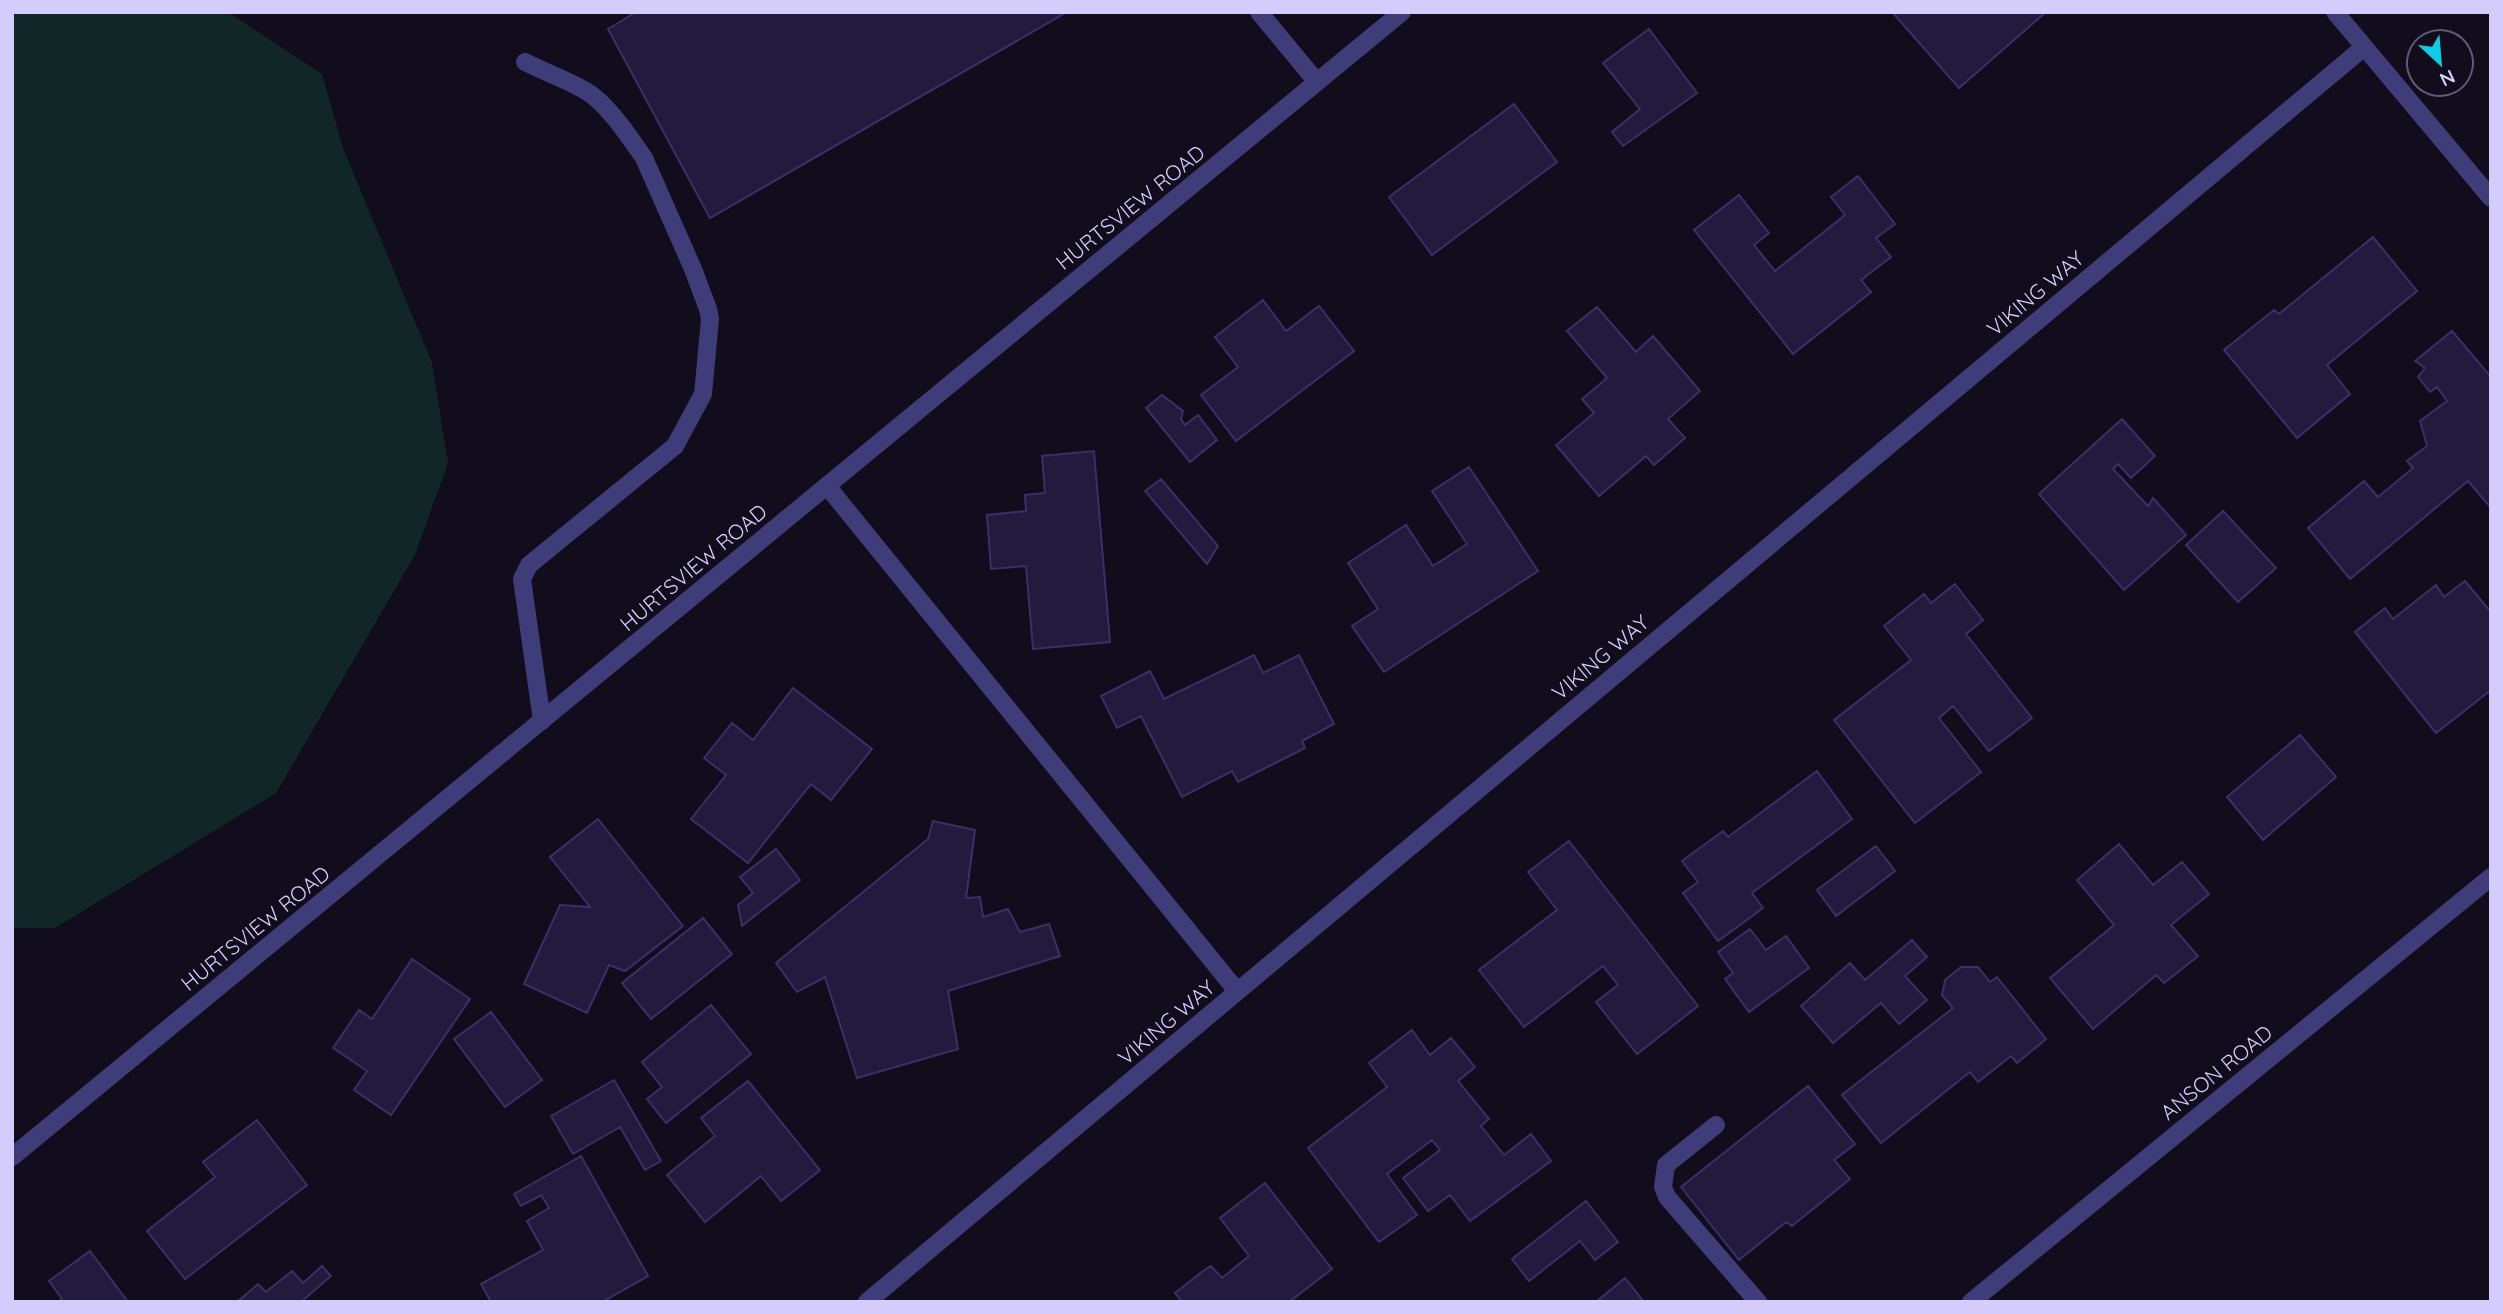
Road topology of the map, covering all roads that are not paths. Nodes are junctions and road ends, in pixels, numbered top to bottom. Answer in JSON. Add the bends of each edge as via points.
{"nodes":[{"id":1,"x":1259,"y":12,"type":"edge"},
{"id":2,"x":1402,"y":12,"type":"edge"},
{"id":3,"x":2335,"y":12,"type":"edge"},
{"id":4,"x":2364,"y":48,"type":"junction"},
{"id":5,"x":525,"y":62,"type":"dead end"},
{"id":6,"x":1317,"y":82,"type":"junction"},
{"id":7,"x":2491,"y":198,"type":"edge"},
{"id":8,"x":827,"y":486,"type":"junction"},
{"id":9,"x":542,"y":721,"type":"junction"},
{"id":10,"x":2491,"y":877,"type":"edge"},
{"id":11,"x":1237,"y":991,"type":"junction"},
{"id":12,"x":1716,"y":1125,"type":"dead end"},
{"id":13,"x":12,"y":1157,"type":"edge"},
{"id":14,"x":867,"y":1302,"type":"edge"},
{"id":15,"x":1758,"y":1302,"type":"edge"},
{"id":16,"x":1971,"y":1302,"type":"edge"}],
"edges":[{"from":1,"to":6,"type":"street"},
{"from":2,"to":6,"type":"street","name":"HURTSVIEW ROAD"},
{"from":3,"to":4,"type":"street"},
{"from":4,"to":7,"type":"street"},
{"from":4,"to":11,"type":"street","name":"VIKING WAY"},
{"from":5,"to":9,"type":"street","via":[[587,91],[637,148],[693,269],[710,319],[704,394],[675,446],[528,565],[522,579]]},
{"from":6,"to":8,"type":"street","name":"HURTSVIEW ROAD"},
{"from":8,"to":9,"type":"street","name":"HURTSVIEW ROAD"},
{"from":8,"to":11,"type":"street"},
{"from":9,"to":13,"type":"street","name":"HURTSVIEW ROAD"},
{"from":10,"to":16,"type":"street","name":"ANSON ROAD"},
{"from":11,"to":14,"type":"street","name":"VIKING WAY"},
{"from":12,"to":15,"type":"street","via":[[1666,1166],[1663,1186],[1667,1197]]}]}
